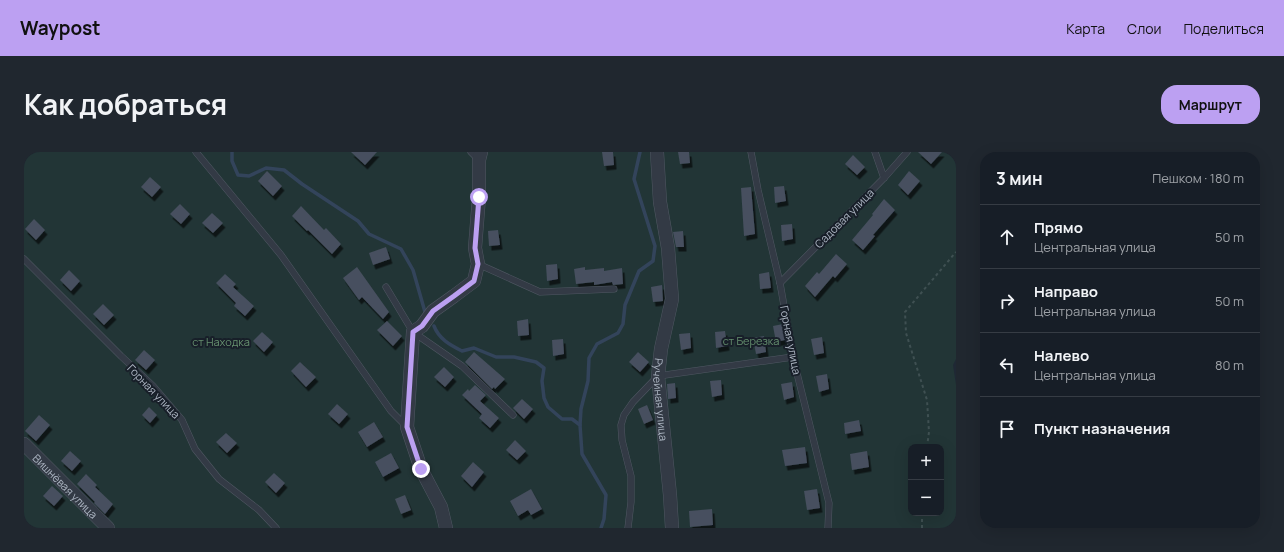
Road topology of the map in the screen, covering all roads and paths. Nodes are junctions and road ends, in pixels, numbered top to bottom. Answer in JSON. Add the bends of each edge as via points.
{"nodes":[{"id":1,"x":196,"y":152,"type":"edge"},
{"id":2,"x":657,"y":152,"type":"edge"},
{"id":3,"x":751,"y":152,"type":"edge"},
{"id":4,"x":874,"y":152,"type":"edge"},
{"id":5,"x":907,"y":152,"type":"edge"},
{"id":6,"x":477,"y":155,"type":"edge"},
{"id":7,"x":884,"y":178,"type":"junction"},
{"id":8,"x":956,"y":252,"type":"edge"},
{"id":9,"x":24,"y":259,"type":"edge"},
{"id":10,"x":478,"y":264,"type":"junction"},
{"id":11,"x":780,"y":283,"type":"junction"},
{"id":12,"x":386,"y":288,"type":"dead end"},
{"id":13,"x":614,"y":290,"type":"dead end"},
{"id":14,"x":413,"y":332,"type":"junction"},
{"id":15,"x":793,"y":357,"type":"junction"},
{"id":16,"x":658,"y":376,"type":"junction"},
{"id":17,"x":513,"y":415,"type":"dead end"},
{"id":18,"x":407,"y":427,"type":"junction"},
{"id":19,"x":24,"y":444,"type":"edge"},
{"id":20,"x":927,"y":444,"type":"edge"},
{"id":21,"x":922,"y":516,"type":"edge"},
{"id":22,"x":108,"y":528,"type":"edge"},
{"id":23,"x":276,"y":528,"type":"edge"},
{"id":24,"x":446,"y":528,"type":"edge"},
{"id":25,"x":628,"y":528,"type":"edge"},
{"id":26,"x":672,"y":528,"type":"edge"},
{"id":27,"x":828,"y":528,"type":"edge"},
{"id":28,"x":922,"y":528,"type":"edge"}],
"edges":[{"from":1,"to":18,"type":"lane","via":[[280,255],[391,411]]},
{"from":2,"to":16,"type":"street","name":"Ручейная улица","via":[[660,202],[668,248],[672,299]]},
{"from":3,"to":11,"type":"lane","name":"Горная улица"},
{"from":4,"to":7,"type":"lane"},
{"from":5,"to":7,"type":"lane","name":"Садовая улица"},
{"from":6,"to":10,"type":"street","via":[[479,197],[475,248]]},
{"from":7,"to":11,"type":"lane","name":"Садовая улица"},
{"from":8,"to":20,"type":"path","via":[[905,312],[906,333],[927,400]]},
{"from":9,"to":23,"type":"lane","name":"Горная улица","via":[[153,386],[182,420],[195,449],[219,479],[260,510]]},
{"from":10,"to":13,"type":"lane","via":[[540,292]]},
{"from":10,"to":14,"type":"street","via":[[474,281],[433,311],[422,326]]},
{"from":11,"to":15,"type":"lane","name":"Горная улица"},
{"from":12,"to":14,"type":"lane"},
{"from":14,"to":17,"type":"lane","via":[[462,366]]},
{"from":14,"to":18,"type":"street"},
{"from":15,"to":16,"type":"lane"},
{"from":15,"to":27,"type":"lane","name":"Горная улица","via":[[829,503]]},
{"from":16,"to":25,"type":"lane","via":[[632,402],[621,425],[631,476]]},
{"from":16,"to":26,"type":"street","name":"Ручейная улица"},
{"from":18,"to":24,"type":"street","via":[[421,469],[441,507]]},
{"from":19,"to":22,"type":"street","name":"Вишнёвая улица"},
{"from":21,"to":28,"type":"path"}]}
